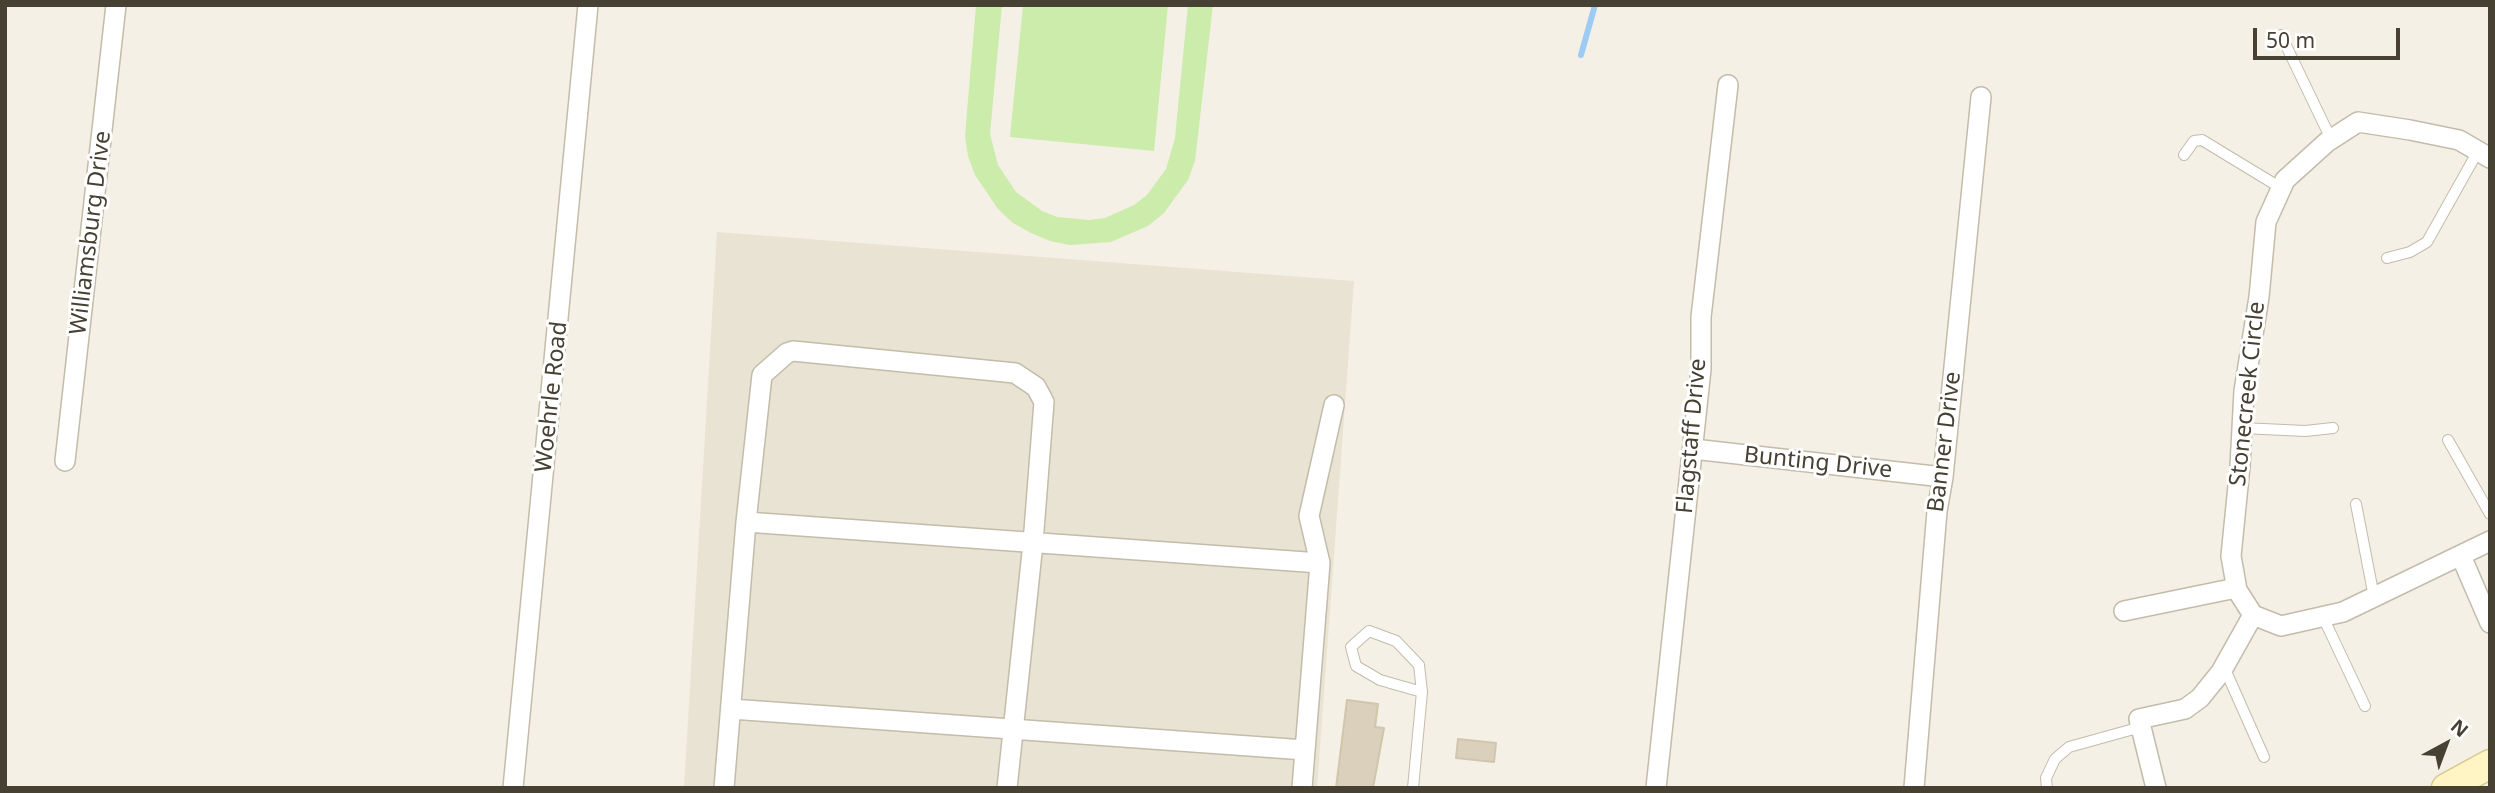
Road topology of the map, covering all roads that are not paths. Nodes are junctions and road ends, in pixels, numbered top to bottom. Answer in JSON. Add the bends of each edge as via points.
{"nodes":[{"id":1,"x":116,"y":5,"type":"edge"},
{"id":2,"x":588,"y":5,"type":"edge"},
{"id":3,"x":2281,"y":35,"type":"dead end"},
{"id":4,"x":1728,"y":85,"type":"dead end"},
{"id":5,"x":1981,"y":97,"type":"dead end"},
{"id":6,"x":2331,"y":139,"type":"junction"},
{"id":7,"x":2183,"y":155,"type":"dead end"},
{"id":8,"x":2484,"y":155,"type":"edge"},
{"id":9,"x":2281,"y":188,"type":"junction"},
{"id":10,"x":2387,"y":258,"type":"dead end"},
{"id":11,"x":1334,"y":405,"type":"dead end"},
{"id":12,"x":2242,"y":428,"type":"junction"},
{"id":13,"x":2333,"y":428,"type":"dead end"},
{"id":14,"x":2448,"y":440,"type":"dead end"},
{"id":15,"x":1693,"y":449,"type":"junction"},
{"id":16,"x":65,"y":461,"type":"dead end"},
{"id":17,"x":1943,"y":477,"type":"junction"},
{"id":18,"x":2356,"y":505,"type":"dead end"},
{"id":19,"x":2490,"y":514,"type":"edge"},
{"id":20,"x":746,"y":522,"type":"junction"},
{"id":21,"x":2490,"y":541,"type":"edge"},
{"id":22,"x":1032,"y":543,"type":"junction"},
{"id":23,"x":2461,"y":556,"type":"junction"},
{"id":24,"x":1320,"y":563,"type":"junction"},
{"id":25,"x":2236,"y":587,"type":"junction"},
{"id":26,"x":2374,"y":597,"type":"junction"},
{"id":27,"x":2124,"y":611,"type":"dead end"},
{"id":28,"x":2253,"y":615,"type":"junction"},
{"id":29,"x":2323,"y":617,"type":"junction"},
{"id":30,"x":2490,"y":623,"type":"edge"},
{"id":31,"x":2224,"y":666,"type":"junction"},
{"id":32,"x":1422,"y":692,"type":"junction"},
{"id":33,"x":2365,"y":706,"type":"dead end"},
{"id":34,"x":731,"y":709,"type":"junction"},
{"id":35,"x":2141,"y":727,"type":"junction"},
{"id":36,"x":1013,"y":729,"type":"junction"},
{"id":37,"x":1305,"y":750,"type":"junction"},
{"id":38,"x":2264,"y":757,"type":"dead end"},
{"id":39,"x":2490,"y":764,"type":"edge"},
{"id":40,"x":513,"y":788,"type":"edge"},
{"id":41,"x":724,"y":788,"type":"edge"},
{"id":42,"x":1007,"y":788,"type":"edge"},
{"id":43,"x":1302,"y":788,"type":"edge"},
{"id":44,"x":1413,"y":788,"type":"edge"},
{"id":45,"x":1656,"y":788,"type":"edge"},
{"id":46,"x":1914,"y":788,"type":"edge"},
{"id":47,"x":2047,"y":788,"type":"edge"},
{"id":48,"x":2156,"y":788,"type":"edge"},
{"id":49,"x":2446,"y":788,"type":"edge"}],
"edges":[{"from":1,"to":16,"type":"street","name":"Williamsburg Drive"},
{"from":2,"to":40,"type":"street","name":"Woehrle Road"},
{"from":3,"to":6,"type":"lane"},
{"from":4,"to":15,"type":"street","name":"Flagstaff Drive","via":[[1702,317]]},
{"from":5,"to":17,"type":"street","name":"Banner Drive"},
{"from":6,"to":8,"type":"street","name":"Stonecreek Circle","via":[[2358,122],[2459,140]]},
{"from":6,"to":9,"type":"street","name":"Stonecreek Circle"},
{"from":7,"to":9,"type":"lane","via":[[2194,141],[2202,140]]},
{"from":8,"to":10,"type":"lane","via":[[2427,242]]},
{"from":9,"to":12,"type":"street","name":"Stonecreek Circle","via":[[2266,222]]},
{"from":11,"to":24,"type":"street","via":[[1309,516]]},
{"from":12,"to":13,"type":"lane","via":[[2305,432]]},
{"from":12,"to":25,"type":"street","name":"Stonecreek Circle","via":[[2231,556]]},
{"from":14,"to":19,"type":"lane"},
{"from":15,"to":17,"type":"street","name":"Bunting Drive"},
{"from":15,"to":45,"type":"street","name":"Flagstaff Drive"},
{"from":17,"to":46,"type":"street","name":"Banner Drive"},
{"from":18,"to":26,"type":"lane"},
{"from":20,"to":22,"type":"street"},
{"from":20,"to":22,"type":"street","via":[[762,375],[793,351],[1015,373],[1027,379],[1044,402]]},
{"from":20,"to":34,"type":"street"},
{"from":21,"to":23,"type":"street"},
{"from":22,"to":24,"type":"street"},
{"from":22,"to":36,"type":"street"},
{"from":23,"to":26,"type":"street"},
{"from":23,"to":30,"type":"street"},
{"from":24,"to":37,"type":"street"},
{"from":25,"to":27,"type":"street"},
{"from":25,"to":28,"type":"street","name":"Stonecreek Circle"},
{"from":26,"to":29,"type":"street"},
{"from":28,"to":29,"type":"street","via":[[2281,625]]},
{"from":28,"to":31,"type":"street"},
{"from":29,"to":33,"type":"lane"},
{"from":31,"to":35,"type":"street","via":[[2200,698],[2185,709],[2139,719]]},
{"from":31,"to":38,"type":"lane"},
{"from":32,"to":32,"type":"lane","via":[[1419,665],[1396,641],[1369,631],[1351,647],[1356,666],[1380,680]]},
{"from":32,"to":44,"type":"lane"},
{"from":34,"to":36,"type":"street"},
{"from":34,"to":41,"type":"street"},
{"from":35,"to":47,"type":"lane","via":[[2069,747],[2054,759]]},
{"from":35,"to":48,"type":"street"},
{"from":36,"to":37,"type":"street"},
{"from":36,"to":42,"type":"street"},
{"from":37,"to":43,"type":"street"},
{"from":39,"to":49,"type":"street"}]}
